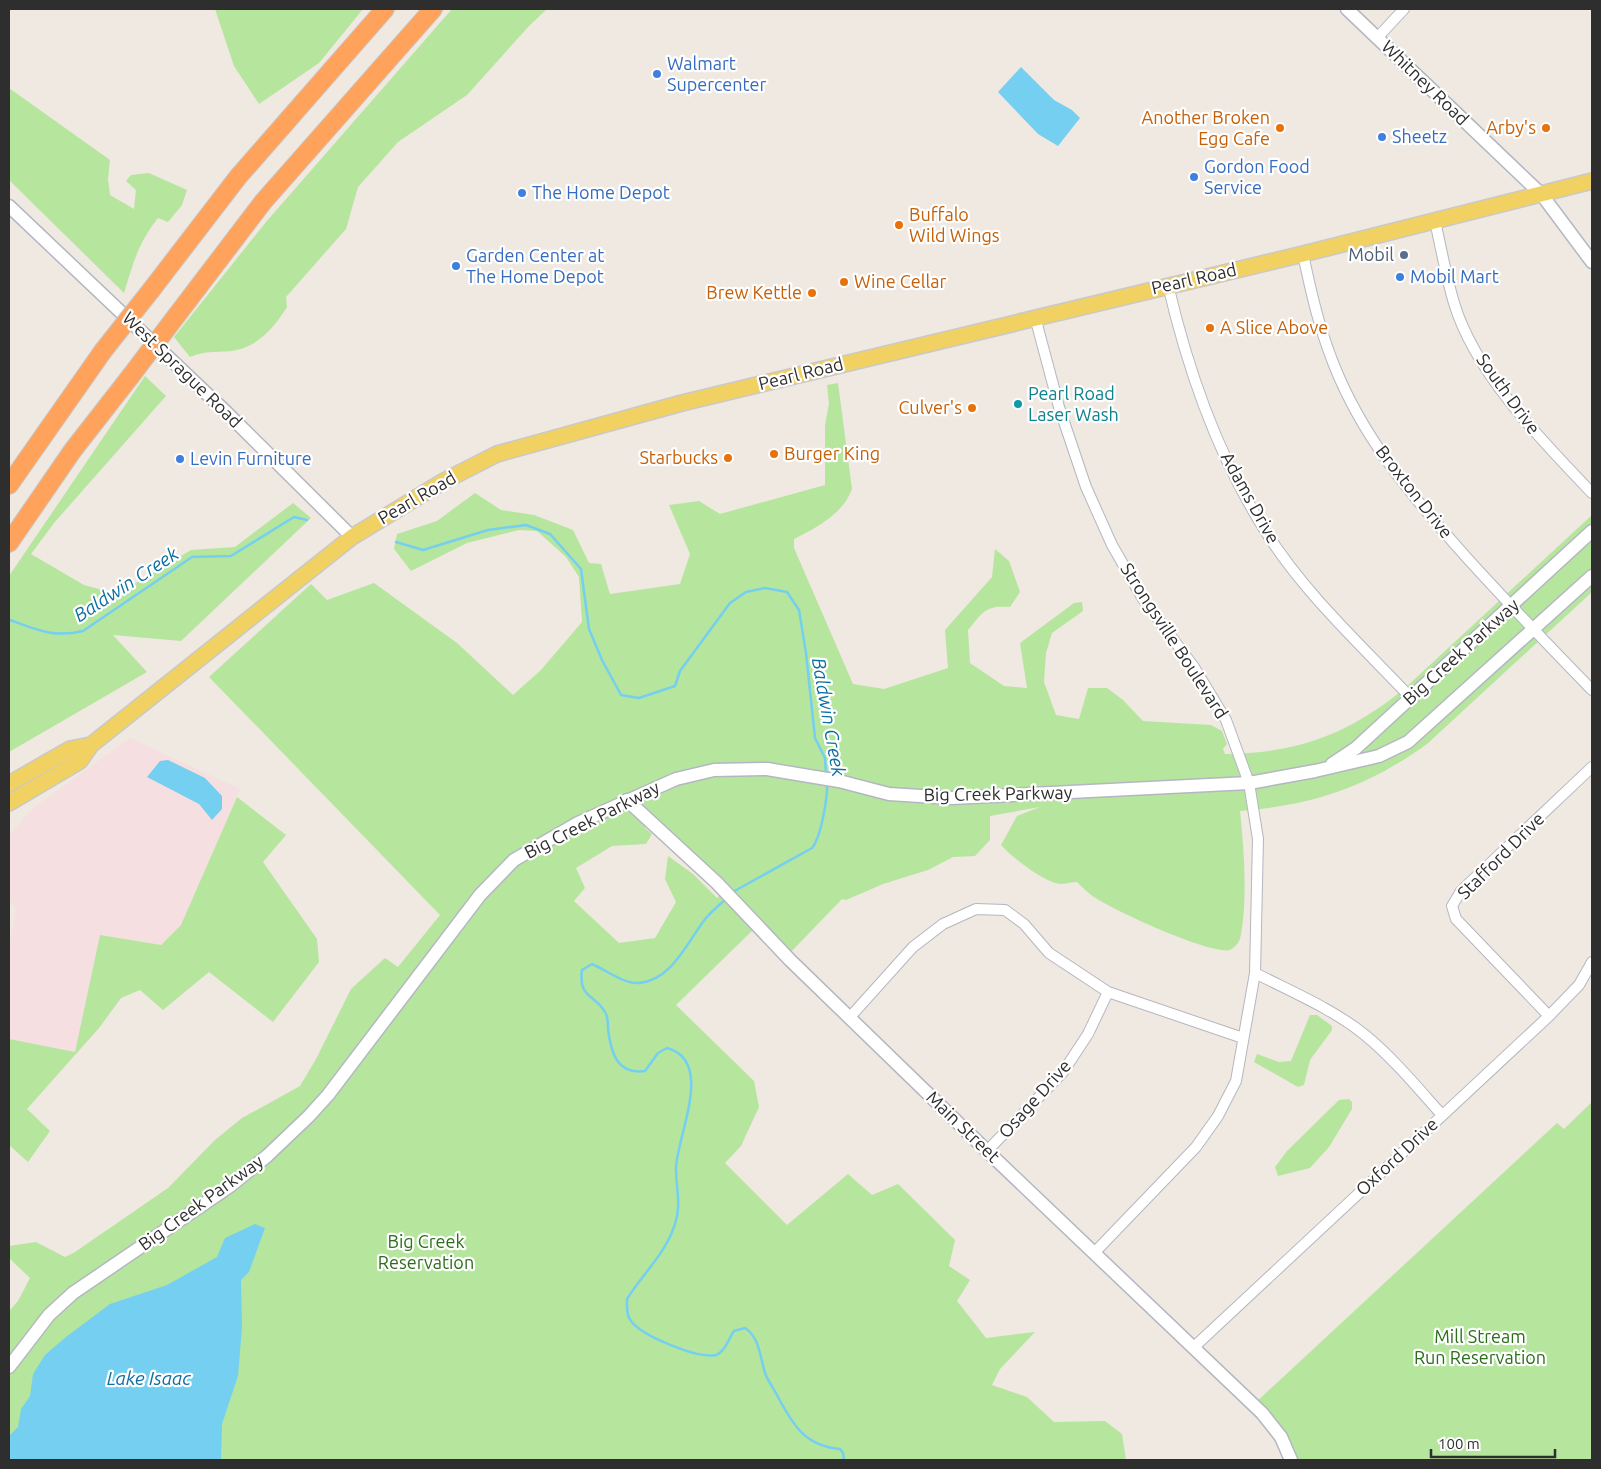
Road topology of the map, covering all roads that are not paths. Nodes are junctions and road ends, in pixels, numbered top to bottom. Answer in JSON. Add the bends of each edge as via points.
{"nodes":[{"id":1,"x":385,"y":9,"type":"edge"},
{"id":2,"x":433,"y":9,"type":"edge"},
{"id":3,"x":1347,"y":9,"type":"edge"},
{"id":4,"x":1404,"y":9,"type":"edge"},
{"id":5,"x":1377,"y":38,"type":"junction"},
{"id":6,"x":1592,"y":181,"type":"edge"},
{"id":7,"x":1542,"y":195,"type":"junction"},
{"id":8,"x":9,"y":207,"type":"edge"},
{"id":9,"x":1435,"y":221,"type":"junction"},
{"id":10,"x":1302,"y":254,"type":"junction"},
{"id":11,"x":1592,"y":262,"type":"edge"},
{"id":12,"x":1168,"y":285,"type":"junction"},
{"id":13,"x":1035,"y":317,"type":"junction"},
{"id":14,"x":11,"y":480,"type":"edge"},
{"id":15,"x":1592,"y":493,"type":"edge"},
{"id":16,"x":1592,"y":531,"type":"edge"},
{"id":17,"x":352,"y":537,"type":"junction"},
{"id":18,"x":9,"y":543,"type":"edge"},
{"id":19,"x":1592,"y":576,"type":"edge"},
{"id":20,"x":1512,"y":607,"type":"junction"},
{"id":21,"x":1533,"y":630,"type":"junction"},
{"id":22,"x":1592,"y":690,"type":"edge"},
{"id":23,"x":1411,"y":698,"type":"junction"},
{"id":24,"x":91,"y":745,"type":"junction"},
{"id":25,"x":1592,"y":767,"type":"edge"},
{"id":26,"x":1326,"y":768,"type":"junction"},
{"id":27,"x":1249,"y":783,"type":"junction"},
{"id":28,"x":9,"y":784,"type":"edge"},
{"id":29,"x":627,"y":800,"type":"junction"},
{"id":30,"x":9,"y":803,"type":"edge"},
{"id":31,"x":1592,"y":962,"type":"edge"},
{"id":32,"x":1255,"y":973,"type":"junction"},
{"id":33,"x":1108,"y":992,"type":"junction"},
{"id":34,"x":1549,"y":1016,"type":"junction"},
{"id":35,"x":850,"y":1017,"type":"junction"},
{"id":36,"x":1243,"y":1038,"type":"junction"},
{"id":37,"x":1442,"y":1115,"type":"junction"},
{"id":38,"x":987,"y":1151,"type":"junction"},
{"id":39,"x":1095,"y":1252,"type":"junction"},
{"id":40,"x":1194,"y":1347,"type":"junction"},
{"id":41,"x":9,"y":1367,"type":"edge"},
{"id":42,"x":1291,"y":1460,"type":"edge"}],
"edges":[{"from":1,"to":14,"type":"highway","bridge":true,"via":[[238,177],[103,351]]},
{"from":2,"to":18,"type":"highway","bridge":true,"via":[[263,202],[73,450]]},
{"from":3,"to":5,"type":"street","name":"Whitney Road"},
{"from":4,"to":5,"type":"street","name":"Whitney Road"},
{"from":5,"to":7,"type":"street","name":"Whitney Road"},
{"from":6,"to":7,"type":"main road","name":"Pearl Road"},
{"from":7,"to":9,"type":"main road","name":"Pearl Road"},
{"from":7,"to":11,"type":"street","name":"Whitney Road"},
{"from":8,"to":17,"type":"street","name":"West Sprague Road"},
{"from":9,"to":10,"type":"main road","name":"Pearl Road"},
{"from":9,"to":15,"type":"street","name":"South Drive","via":[[1454,304],[1476,351],[1502,391],[1548,447]]},
{"from":10,"to":12,"type":"main road","name":"Pearl Road"},
{"from":10,"to":20,"type":"street","name":"Broxton Drive","via":[[1319,325],[1339,378],[1366,429],[1398,478]]},
{"from":12,"to":13,"type":"main road","name":"Pearl Road"},
{"from":12,"to":23,"type":"street","name":"Adams Drive","via":[[1182,343],[1215,433],[1266,532],[1327,609]]},
{"from":13,"to":17,"type":"main road","name":"Pearl Road","via":[[682,403],[497,454],[444,480]]},
{"from":13,"to":27,"type":"street","name":"Strongsville Boulevard","via":[[1059,407],[1086,488],[1112,545],[1143,599],[1194,667],[1226,720]]},
{"from":16,"to":20,"type":"street","name":"Big Creek Parkway"},
{"from":17,"to":24,"type":"main road","name":"Pearl Road"},
{"from":19,"to":21,"type":"street","name":"Big Creek Parkway"},
{"from":20,"to":21,"type":"street","name":"Broxton Drive"},
{"from":20,"to":23,"type":"street","name":"Big Creek Parkway"},
{"from":21,"to":22,"type":"street","name":"Broxton Drive"},
{"from":21,"to":26,"type":"street","name":"Big Creek Parkway","via":[[1408,742],[1379,756]]},
{"from":23,"to":26,"type":"street","name":"Big Creek Parkway","via":[[1356,748]]},
{"from":24,"to":28,"type":"main road","name":"Pearl Road","via":[[70,749]]},
{"from":24,"to":30,"type":"main road","name":"Pearl Road","via":[[80,761]]},
{"from":25,"to":34,"type":"street","name":"Stafford Drive","via":[[1461,891],[1452,906],[1456,920]]},
{"from":26,"to":27,"type":"street","name":"Big Creek Parkway"},
{"from":27,"to":29,"type":"street","name":"Big Creek Parkway","via":[[952,798],[889,794],[838,780],[768,769],[714,770],[676,779]]},
{"from":27,"to":32,"type":"street","name":"Strongsville Boulevard","via":[[1258,839]]},
{"from":29,"to":35,"type":"street","name":"Main Street","via":[[717,883]]},
{"from":29,"to":41,"type":"street","name":"Big Creek Parkway","via":[[578,823],[514,860],[480,895],[309,1116],[230,1186],[73,1293],[49,1316]]},
{"from":31,"to":34,"type":"street","name":"Oxford Drive","via":[[1580,985]]},
{"from":32,"to":36,"type":"street","name":"Strongsville Boulevard"},
{"from":32,"to":37,"type":"street","via":[[1334,1014],[1364,1034]]},
{"from":33,"to":35,"type":"street","via":[[1049,952],[1024,924],[1004,910],[976,909],[944,924],[912,947]]},
{"from":33,"to":36,"type":"street"},
{"from":33,"to":38,"type":"street","name":"Osage Drive","via":[[1088,1034],[1063,1072]]},
{"from":34,"to":37,"type":"street","name":"Oxford Drive"},
{"from":35,"to":38,"type":"street","name":"Main Street"},
{"from":36,"to":39,"type":"street","name":"Strongsville Boulevard","via":[[1236,1081],[1207,1132]]},
{"from":37,"to":40,"type":"street","name":"Oxford Drive"},
{"from":38,"to":39,"type":"street","name":"Main Street"},
{"from":39,"to":40,"type":"street","name":"Main Street"},
{"from":40,"to":42,"type":"street","name":"Main Street","via":[[1262,1412],[1281,1436]]}]}
